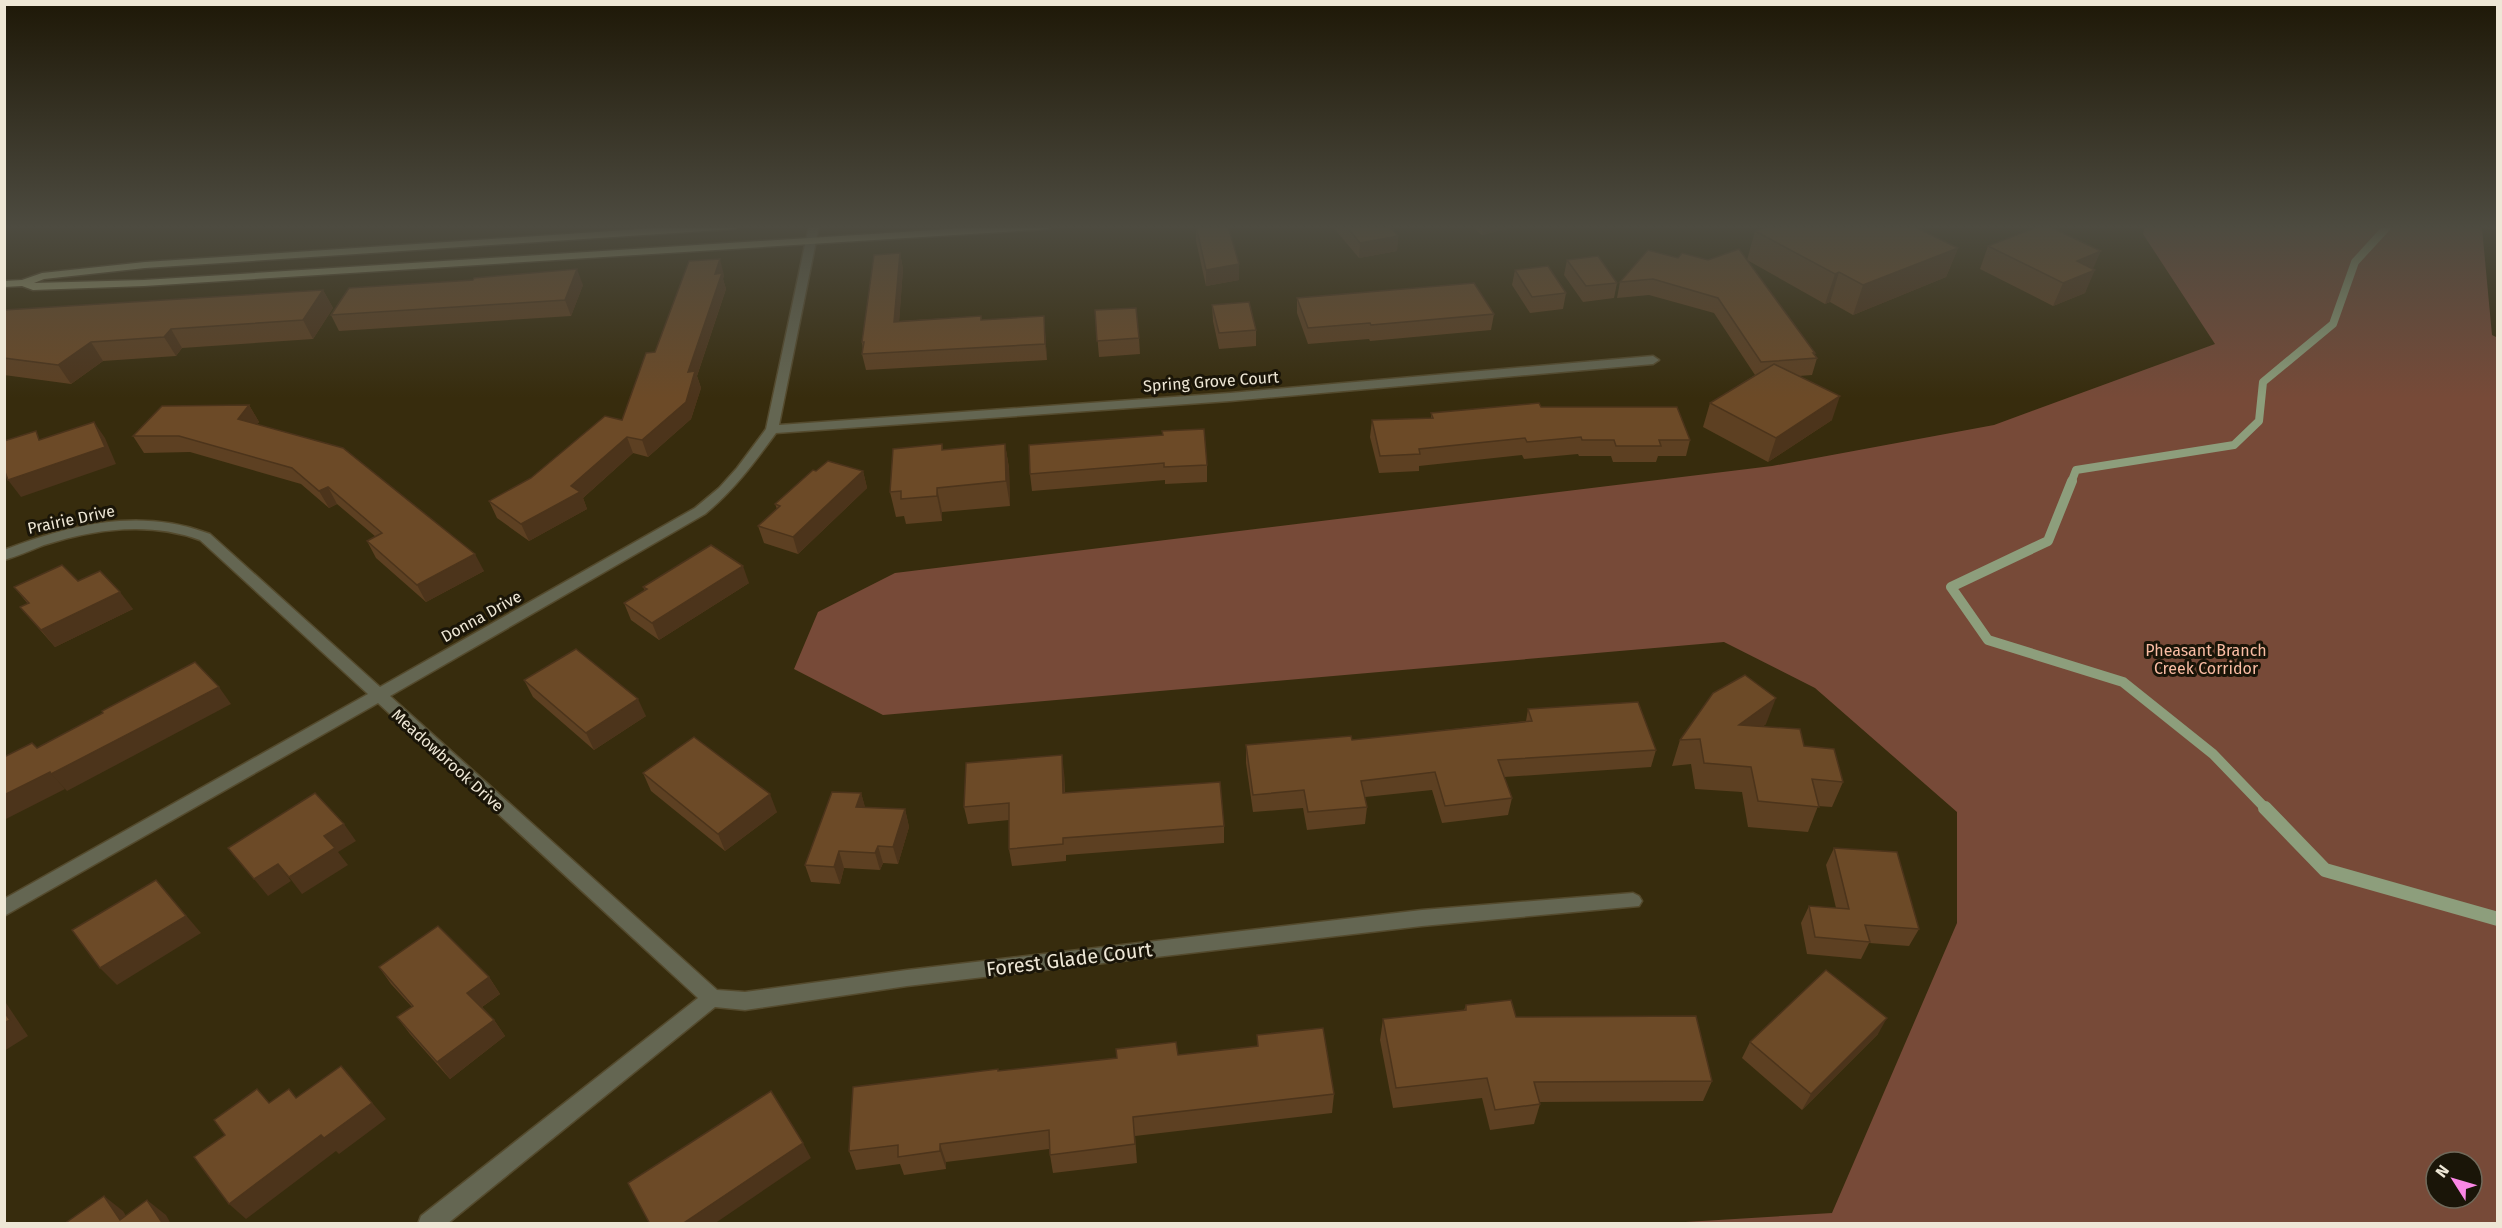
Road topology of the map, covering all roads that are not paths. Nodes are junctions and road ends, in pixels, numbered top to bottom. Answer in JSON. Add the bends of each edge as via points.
{"nodes":[{"id":1,"x":24,"y":283,"type":"edge"},
{"id":2,"x":133,"y":283,"type":"edge"},
{"id":3,"x":802,"y":283,"type":"edge"},
{"id":4,"x":1653,"y":360,"type":"dead end"},
{"id":5,"x":772,"y":429,"type":"junction"},
{"id":6,"x":182,"y":529,"type":"joint"},
{"id":7,"x":4,"y":555,"type":"edge"},
{"id":8,"x":377,"y":695,"type":"junction"},
{"id":9,"x":1633,"y":901,"type":"dead end"},
{"id":10,"x":4,"y":908,"type":"edge"},
{"id":11,"x":712,"y":998,"type":"junction"},
{"id":12,"x":429,"y":1224,"type":"edge"}],
"edges":[{"from":1,"to":2,"type":"main road"},
{"from":3,"to":5,"type":"street","name":"Donna Drive"},
{"from":4,"to":5,"type":"street","name":"Spring Grove Court","via":[[1242,396]]},
{"from":5,"to":8,"type":"street","name":"Donna Drive","via":[[742,471],[700,511]]},
{"from":6,"to":7,"type":"street","name":"Prairie Drive","via":[[157,524],[100,528]]},
{"from":6,"to":8,"type":"street","name":"Meadowbrook Drive","via":[[217,546]]},
{"from":8,"to":10,"type":"street","name":"Donna Drive"},
{"from":8,"to":11,"type":"street","name":"Meadowbrook Drive"},
{"from":9,"to":11,"type":"street","name":"Forest Glade Court","via":[[1422,918],[907,978],[745,1001]]},
{"from":11,"to":12,"type":"street"}]}
